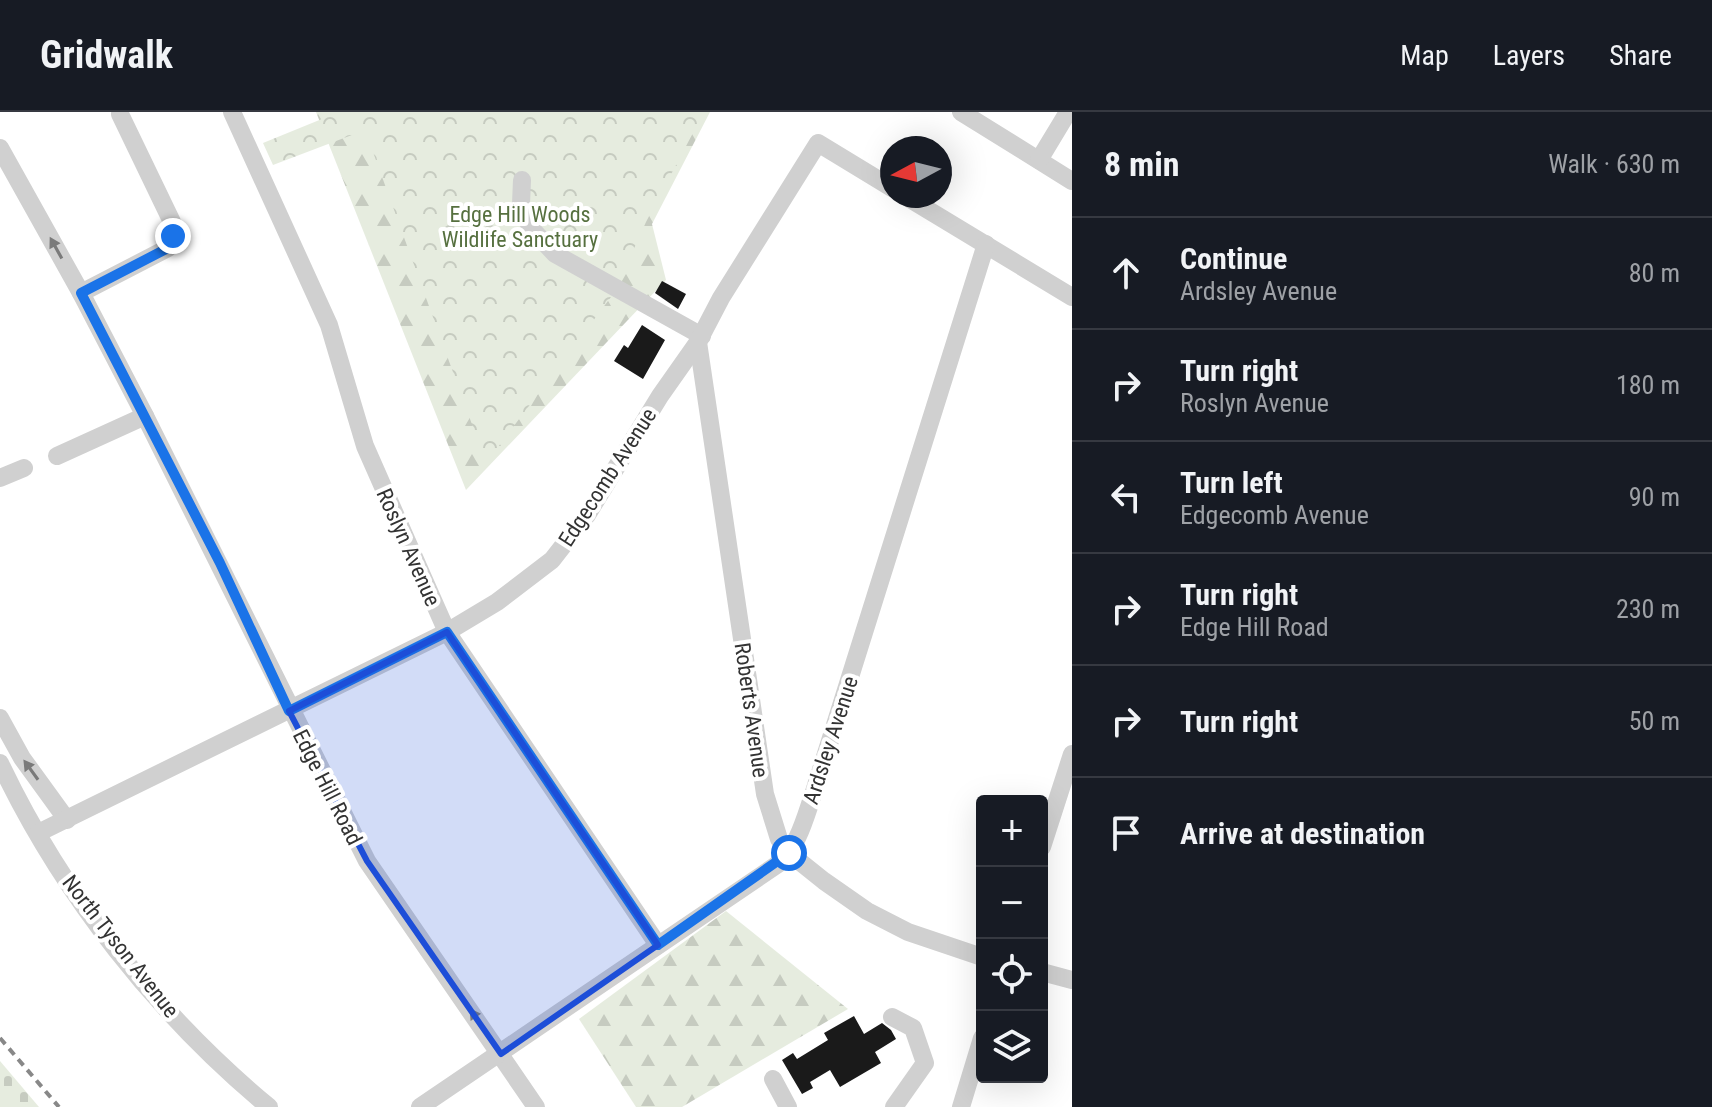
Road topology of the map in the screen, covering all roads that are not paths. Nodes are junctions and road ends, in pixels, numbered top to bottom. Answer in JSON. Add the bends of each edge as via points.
{"nodes":[{"id":1,"x":232,"y":112,"type":"edge"},
{"id":2,"x":1068,"y":112,"type":"edge"},
{"id":3,"x":964,"y":113,"type":"edge"},
{"id":4,"x":120,"y":114,"type":"dead end"},
{"id":5,"x":0,"y":148,"type":"edge"},
{"id":6,"x":1039,"y":160,"type":"junction"},
{"id":7,"x":522,"y":180,"type":"dead end"},
{"id":8,"x":880,"y":181,"type":"edge"},
{"id":9,"x":1072,"y":181,"type":"edge"},
{"id":10,"x":925,"y":208,"type":"edge"},
{"id":11,"x":986,"y":244,"type":"junction"},
{"id":12,"x":81,"y":293,"type":"junction"},
{"id":13,"x":1072,"y":297,"type":"edge"},
{"id":14,"x":700,"y":339,"type":"junction"},
{"id":15,"x":145,"y":416,"type":"junction"},
{"id":16,"x":57,"y":456,"type":"dead end"},
{"id":17,"x":24,"y":468,"type":"dead end"},
{"id":18,"x":0,"y":478,"type":"edge"},
{"id":19,"x":447,"y":632,"type":"junction"},
{"id":20,"x":289,"y":711,"type":"junction"},
{"id":21,"x":0,"y":718,"type":"edge"},
{"id":22,"x":1072,"y":754,"type":"edge"},
{"id":23,"x":0,"y":763,"type":"edge"},
{"id":24,"x":67,"y":820,"type":"junction"},
{"id":25,"x":1048,"y":828,"type":"edge"},
{"id":26,"x":38,"y":833,"type":"junction"},
{"id":27,"x":789,"y":853,"type":"junction"},
{"id":28,"x":658,"y":945,"type":"junction"},
{"id":29,"x":976,"y":955,"type":"edge"},
{"id":30,"x":1048,"y":974,"type":"edge"},
{"id":31,"x":1072,"y":980,"type":"edge"},
{"id":32,"x":892,"y":1017,"type":"dead end"},
{"id":33,"x":501,"y":1054,"type":"junction"},
{"id":34,"x":976,"y":1058,"type":"edge"},
{"id":35,"x":773,"y":1079,"type":"dead end"},
{"id":36,"x":269,"y":1107,"type":"edge"},
{"id":37,"x":420,"y":1107,"type":"edge"},
{"id":38,"x":536,"y":1107,"type":"edge"},
{"id":39,"x":788,"y":1107,"type":"edge"},
{"id":40,"x":894,"y":1107,"type":"edge"},
{"id":41,"x":961,"y":1107,"type":"edge"}],
"edges":[{"from":1,"to":19,"type":"street","name":"Roslyn Avenue","via":[[329,325],[365,446]]},
{"from":2,"to":6,"type":"street"},
{"from":3,"to":6,"type":"street"},
{"from":4,"to":12,"type":"street","via":[[172,222],[173,236],[168,248]]},
{"from":12,"to":5,"type":"street","name":"Edge Hill Road","one_way":true},
{"from":6,"to":9,"type":"street"},
{"from":7,"to":14,"type":"street","via":[[521,204],[530,227],[555,254]]},
{"from":8,"to":14,"type":"street","name":"Edgecomb Avenue","via":[[818,143]]},
{"from":10,"to":11,"type":"street"},
{"from":11,"to":13,"type":"street"},
{"from":11,"to":27,"type":"street","name":"Ardsley Avenue","via":[[813,795]]},
{"from":12,"to":15,"type":"street","name":"Edge Hill Road"},
{"from":14,"to":19,"type":"street","name":"Edgecomb Avenue","via":[[587,515],[552,560]]},
{"from":14,"to":27,"type":"street","name":"Roberts Avenue","via":[[765,794],[777,835]]},
{"from":15,"to":16,"type":"street"},
{"from":15,"to":20,"type":"street","name":"Edge Hill Road"},
{"from":17,"to":18,"type":"street"},
{"from":19,"to":20,"type":"street","name":"Edgecomb Avenue"},
{"from":19,"to":28,"type":"street","name":"Roslyn Avenue"},
{"from":20,"to":24,"type":"street","name":"Edgecomb Avenue"},
{"from":33,"to":20,"type":"street","name":"Edge Hill Road","one_way":true,"via":[[367,861]]},
{"from":24,"to":21,"type":"street","one_way":true},
{"from":22,"to":25,"type":"street"},
{"from":23,"to":26,"type":"street","name":"North Tyson Avenue"},
{"from":24,"to":26,"type":"street","name":"Edgecomb Avenue"},
{"from":26,"to":36,"type":"street","name":"North Tyson Avenue","via":[[144,982],[193,1038]]},
{"from":27,"to":28,"type":"street"},
{"from":27,"to":29,"type":"street","name":"Roberts Avenue","via":[[867,911],[920,937]]},
{"from":28,"to":33,"type":"street"},
{"from":30,"to":31,"type":"street"},
{"from":32,"to":40,"type":"street","via":[[913,1028],[925,1063]]},
{"from":33,"to":37,"type":"street"},
{"from":33,"to":38,"type":"street","name":"Edge Hill Road"},
{"from":34,"to":41,"type":"street"},
{"from":35,"to":39,"type":"street"}]}
